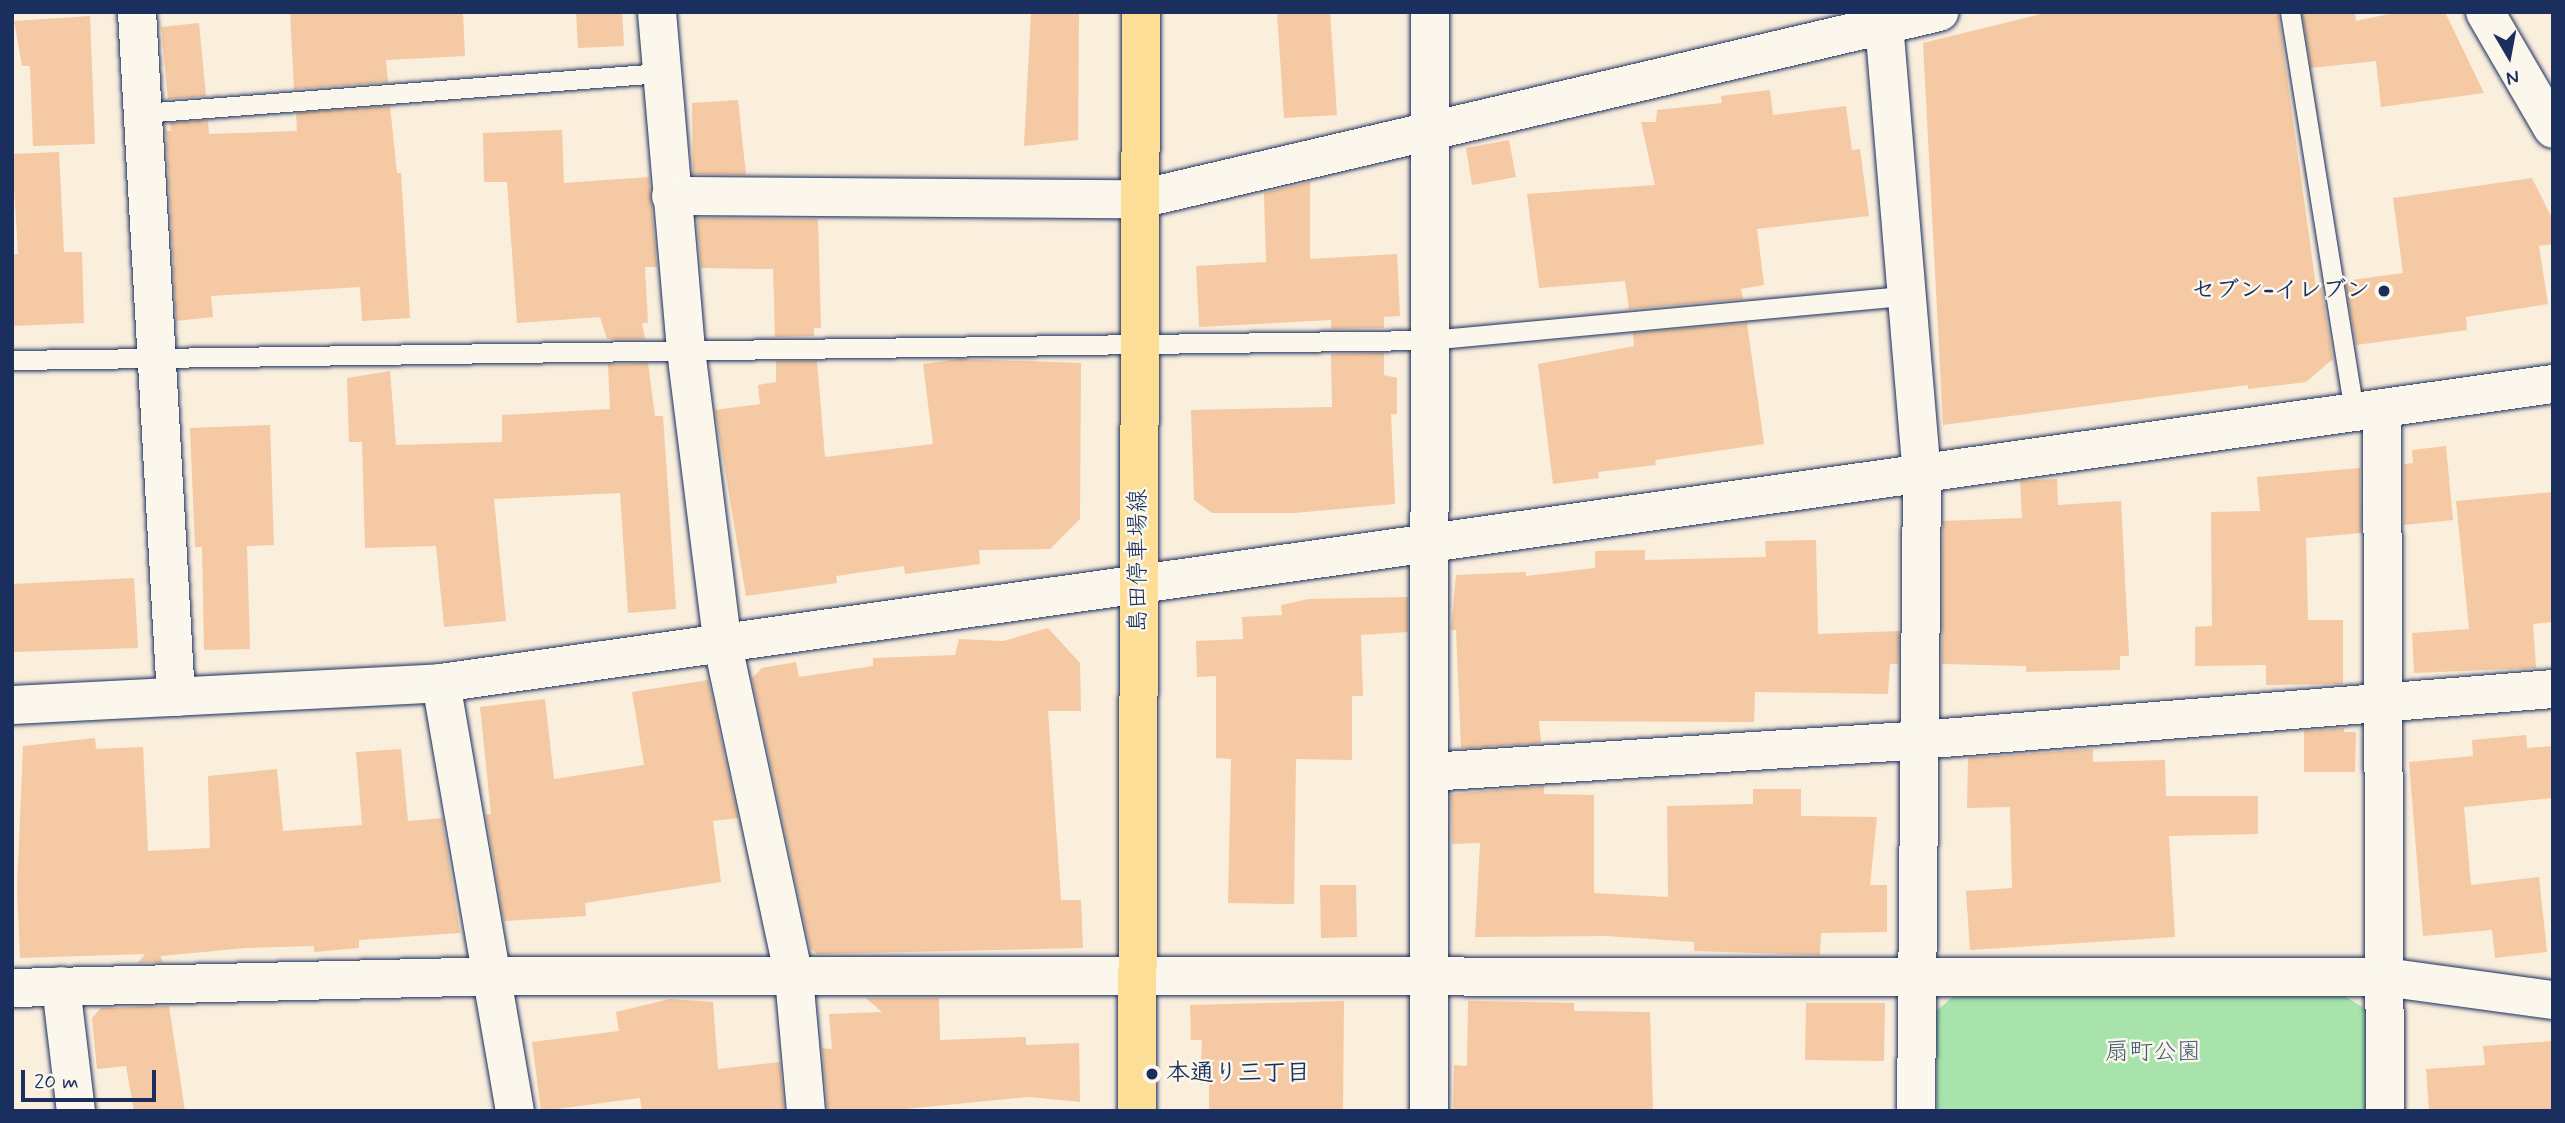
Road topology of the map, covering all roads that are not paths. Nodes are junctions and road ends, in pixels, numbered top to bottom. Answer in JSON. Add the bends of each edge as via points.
{"nodes":[{"id":1,"x":137,"y":12,"type":"edge"},
{"id":2,"x":657,"y":12,"type":"edge"},
{"id":3,"x":1141,"y":12,"type":"edge"},
{"id":4,"x":1430,"y":12,"type":"edge"},
{"id":5,"x":1939,"y":12,"type":"edge"},
{"id":6,"x":2290,"y":12,"type":"edge"},
{"id":7,"x":2485,"y":12,"type":"edge"},
{"id":8,"x":1883,"y":19,"type":"edge"},
{"id":9,"x":661,"y":72,"type":"junction"},
{"id":10,"x":143,"y":113,"type":"junction"},
{"id":11,"x":2553,"y":129,"type":"edge"},
{"id":12,"x":1431,"y":130,"type":"junction"},
{"id":13,"x":671,"y":195,"type":"junction"},
{"id":14,"x":1140,"y":199,"type":"junction"},
{"id":15,"x":1904,"y":296,"type":"junction"},
{"id":16,"x":1429,"y":340,"type":"junction"},
{"id":17,"x":1140,"y":347,"type":"junction"},
{"id":18,"x":686,"y":350,"type":"junction"},
{"id":19,"x":156,"y":356,"type":"junction"},
{"id":20,"x":12,"y":360,"type":"edge"},
{"id":21,"x":2553,"y":384,"type":"edge"},
{"id":22,"x":2368,"y":411,"type":"junction"},
{"id":23,"x":1922,"y":476,"type":"junction"},
{"id":24,"x":1428,"y":542,"type":"junction"},
{"id":25,"x":1139,"y":582,"type":"junction"},
{"id":26,"x":722,"y":640,"type":"junction"},
{"id":27,"x":441,"y":683,"type":"junction"},
{"id":28,"x":2553,"y":688,"type":"edge"},
{"id":29,"x":176,"y":698,"type":"junction"},
{"id":30,"x":2385,"y":702,"type":"junction"},
{"id":31,"x":12,"y":705,"type":"edge"},
{"id":32,"x":1919,"y":740,"type":"junction"},
{"id":33,"x":1429,"y":772,"type":"junction"},
{"id":34,"x":492,"y":976,"type":"junction"},
{"id":35,"x":1138,"y":976,"type":"junction"},
{"id":36,"x":1430,"y":976,"type":"junction"},
{"id":37,"x":793,"y":977,"type":"junction"},
{"id":38,"x":2384,"y":977,"type":"junction"},
{"id":39,"x":1918,"y":979,"type":"junction"},
{"id":40,"x":61,"y":986,"type":"junction"},
{"id":41,"x":12,"y":988,"type":"edge"},
{"id":42,"x":2553,"y":1000,"type":"edge"},
{"id":43,"x":76,"y":1111,"type":"edge"},
{"id":44,"x":515,"y":1111,"type":"edge"},
{"id":45,"x":806,"y":1111,"type":"edge"},
{"id":46,"x":1138,"y":1111,"type":"edge"},
{"id":47,"x":1429,"y":1111,"type":"edge"},
{"id":48,"x":1916,"y":1111,"type":"edge"},
{"id":49,"x":2385,"y":1111,"type":"edge"}],
"edges":[{"from":1,"to":10,"type":"street"},
{"from":2,"to":9,"type":"street"},
{"from":3,"to":14,"type":"main road","name":"島田停車場線"},
{"from":4,"to":12,"type":"street"},
{"from":5,"to":8,"type":"street"},
{"from":6,"to":22,"type":"lane"},
{"from":7,"to":11,"type":"street"},
{"from":8,"to":12,"type":"street"},
{"from":8,"to":15,"type":"street"},
{"from":9,"to":10,"type":"lane"},
{"from":9,"to":13,"type":"street"},
{"from":10,"to":19,"type":"street"},
{"from":12,"to":14,"type":"street"},
{"from":12,"to":16,"type":"street"},
{"from":13,"to":14,"type":"street"},
{"from":13,"to":18,"type":"street"},
{"from":14,"to":17,"type":"main road","name":"島田停車場線"},
{"from":15,"to":16,"type":"lane"},
{"from":15,"to":23,"type":"street"},
{"from":16,"to":17,"type":"lane"},
{"from":16,"to":24,"type":"street"},
{"from":17,"to":18,"type":"lane"},
{"from":17,"to":25,"type":"main road","name":"島田停車場線"},
{"from":18,"to":19,"type":"lane"},
{"from":18,"to":26,"type":"street"},
{"from":19,"to":20,"type":"lane"},
{"from":19,"to":29,"type":"street"},
{"from":21,"to":22,"type":"street"},
{"from":22,"to":23,"type":"street"},
{"from":22,"to":30,"type":"street"},
{"from":23,"to":24,"type":"street"},
{"from":23,"to":32,"type":"street"},
{"from":24,"to":25,"type":"street"},
{"from":24,"to":33,"type":"street"},
{"from":25,"to":26,"type":"street"},
{"from":25,"to":35,"type":"main road","name":"島田停車場線"},
{"from":26,"to":27,"type":"street"},
{"from":26,"to":37,"type":"street"},
{"from":27,"to":29,"type":"street"},
{"from":27,"to":34,"type":"street"},
{"from":28,"to":30,"type":"street"},
{"from":29,"to":31,"type":"street"},
{"from":30,"to":32,"type":"street"},
{"from":30,"to":38,"type":"street"},
{"from":32,"to":33,"type":"street"},
{"from":32,"to":39,"type":"street"},
{"from":33,"to":36,"type":"street"},
{"from":34,"to":37,"type":"street"},
{"from":34,"to":40,"type":"street"},
{"from":34,"to":44,"type":"street"},
{"from":35,"to":36,"type":"street"},
{"from":35,"to":37,"type":"street"},
{"from":35,"to":46,"type":"main road","name":"島田停車場線"},
{"from":36,"to":39,"type":"street"},
{"from":36,"to":47,"type":"street"},
{"from":37,"to":45,"type":"street"},
{"from":38,"to":39,"type":"street"},
{"from":38,"to":42,"type":"street"},
{"from":38,"to":49,"type":"street"},
{"from":39,"to":48,"type":"street"},
{"from":40,"to":41,"type":"street"},
{"from":40,"to":43,"type":"street"}]}
